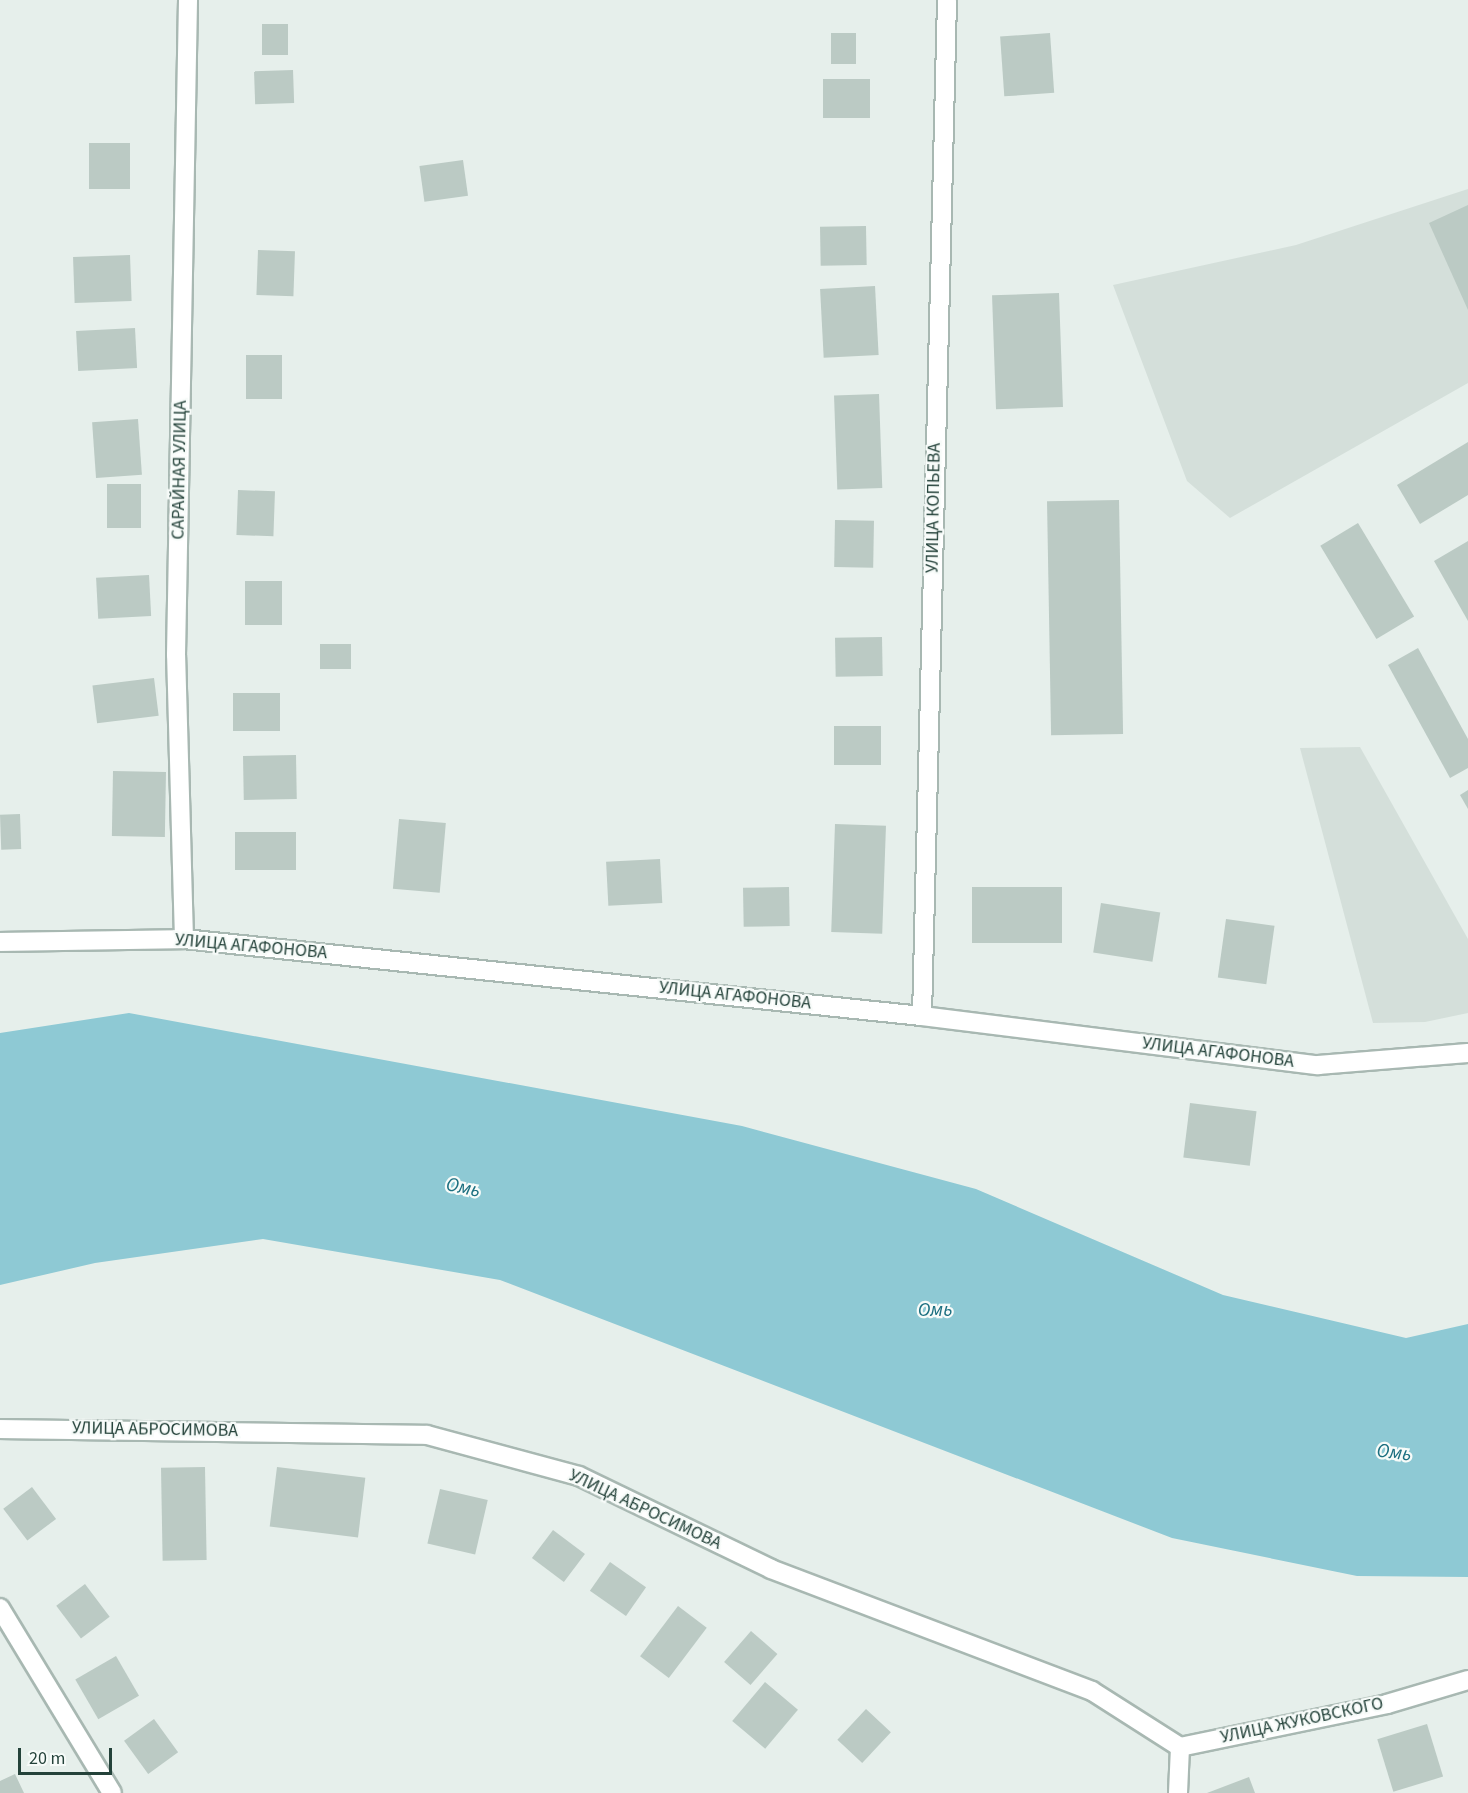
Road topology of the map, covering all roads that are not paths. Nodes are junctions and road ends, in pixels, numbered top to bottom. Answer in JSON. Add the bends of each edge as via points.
{"nodes":[{"id":1,"x":188,"y":0,"type":"edge"},
{"id":2,"x":947,"y":0,"type":"edge"},
{"id":3,"x":184,"y":939,"type":"junction"},
{"id":4,"x":0,"y":942,"type":"edge"},
{"id":5,"x":922,"y":1016,"type":"junction"},
{"id":6,"x":1468,"y":1053,"type":"edge"},
{"id":7,"x":0,"y":1428,"type":"edge"},
{"id":8,"x":0,"y":1608,"type":"edge"},
{"id":9,"x":1468,"y":1680,"type":"edge"},
{"id":10,"x":1180,"y":1747,"type":"junction"},
{"id":11,"x":112,"y":1793,"type":"edge"},
{"id":12,"x":1178,"y":1793,"type":"edge"}],
"edges":[{"from":1,"to":3,"type":"street","name":"САРАЙНАЯ УЛИЦА","via":[[176,655]]},
{"from":2,"to":5,"type":"street","name":"УЛИЦА КОПЬЕВА"},
{"from":3,"to":4,"type":"street","name":"УЛИЦА АГАФОНОВА"},
{"from":3,"to":5,"type":"street","name":"УЛИЦА АГАФОНОВА"},
{"from":5,"to":6,"type":"street","name":"УЛИЦА АГАФОНОВА","via":[[1318,1065]]},
{"from":7,"to":10,"type":"street","name":"УЛИЦА АБРОСИМОВА","via":[[427,1435],[579,1476],[771,1569],[1092,1691]]},
{"from":8,"to":11,"type":"street"},
{"from":9,"to":10,"type":"street","name":"УЛИЦА ЖУКОВСКОГО","via":[[1387,1704]]},
{"from":10,"to":12,"type":"street"}]}
